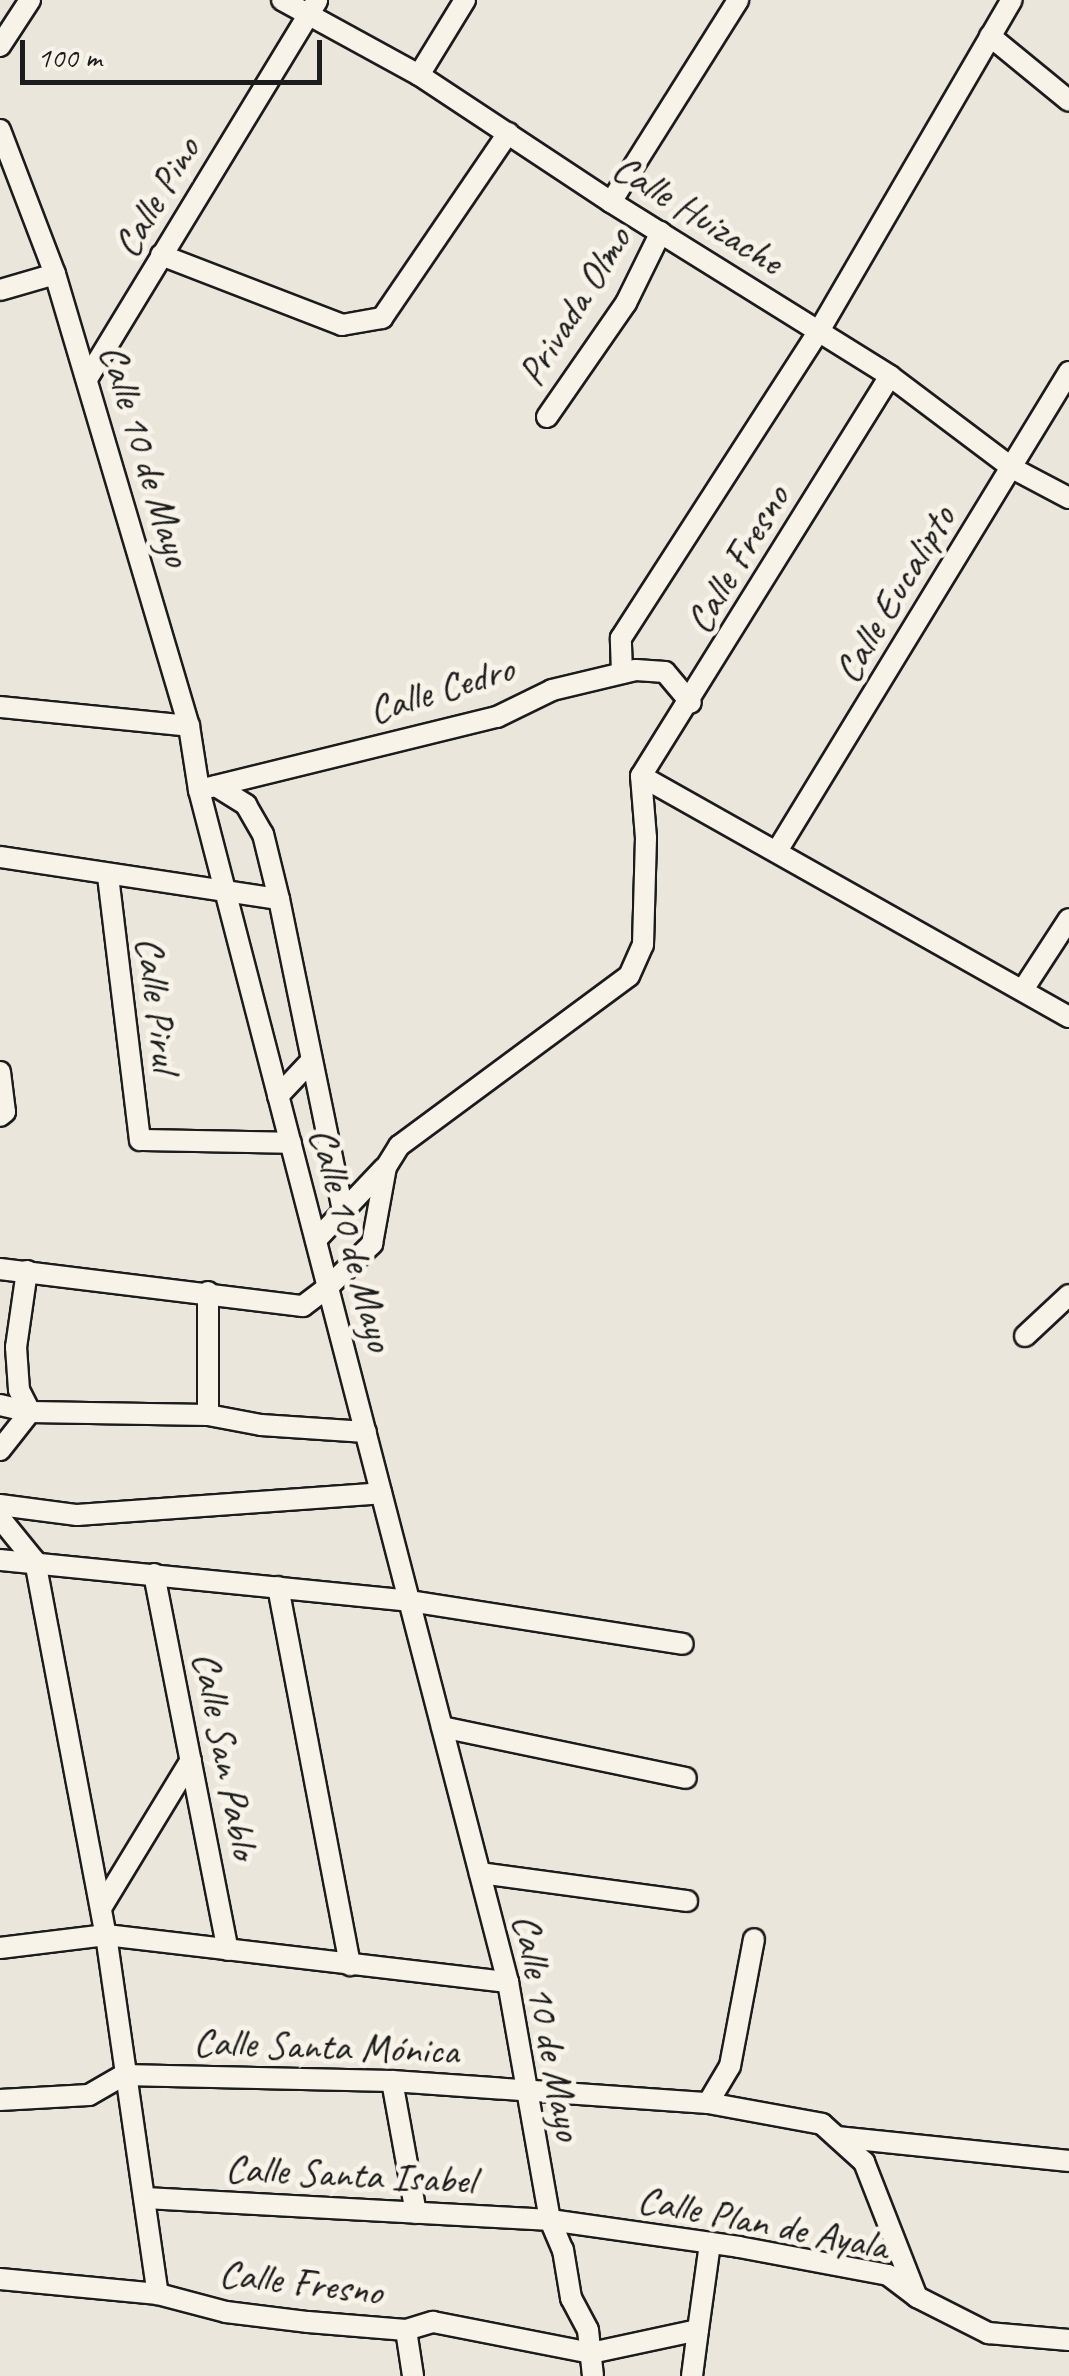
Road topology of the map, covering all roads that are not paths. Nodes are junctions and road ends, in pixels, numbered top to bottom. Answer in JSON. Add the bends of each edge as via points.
{"nodes":[{"id":1,"x":30,"y":0,"type":"edge"},
{"id":2,"x":282,"y":0,"type":"edge"},
{"id":3,"x":465,"y":0,"type":"edge"},
{"id":4,"x":738,"y":0,"type":"edge"},
{"id":5,"x":1012,"y":0,"type":"edge"},
{"id":6,"x":312,"y":9,"type":"edge"},
{"id":7,"x":990,"y":36,"type":"junction"},
{"id":8,"x":0,"y":46,"type":"edge"},
{"id":9,"x":419,"y":74,"type":"junction"},
{"id":10,"x":1069,"y":100,"type":"edge"},
{"id":11,"x":0,"y":130,"type":"edge"},
{"id":12,"x":508,"y":133,"type":"junction"},
{"id":13,"x":611,"y":202,"type":"junction"},
{"id":14,"x":661,"y":232,"type":"junction"},
{"id":15,"x":161,"y":255,"type":"junction"},
{"id":16,"x":55,"y":274,"type":"junction"},
{"id":17,"x":0,"y":290,"type":"edge"},
{"id":18,"x":819,"y":332,"type":"junction"},
{"id":19,"x":1069,"y":372,"type":"edge"},
{"id":20,"x":890,"y":376,"type":"junction"},
{"id":21,"x":87,"y":379,"type":"junction"},
{"id":22,"x":547,"y":417,"type":"dead end"},
{"id":23,"x":1012,"y":468,"type":"junction"},
{"id":24,"x":1069,"y":498,"type":"edge"},
{"id":25,"x":622,"y":673,"type":"junction"},
{"id":26,"x":691,"y":702,"type":"junction"},
{"id":27,"x":0,"y":707,"type":"edge"},
{"id":28,"x":190,"y":726,"type":"junction"},
{"id":29,"x":641,"y":776,"type":"junction"},
{"id":30,"x":208,"y":788,"type":"junction"},
{"id":31,"x":777,"y":851,"type":"junction"},
{"id":32,"x":0,"y":857,"type":"edge"},
{"id":33,"x":108,"y":876,"type":"junction"},
{"id":34,"x":226,"y":891,"type":"junction"},
{"id":35,"x":279,"y":899,"type":"junction"},
{"id":36,"x":1069,"y":919,"type":"edge"},
{"id":37,"x":1024,"y":988,"type":"junction"},
{"id":38,"x":1069,"y":1016,"type":"edge"},
{"id":39,"x":310,"y":1060,"type":"junction"},
{"id":40,"x":0,"y":1072,"type":"edge"},
{"id":41,"x":278,"y":1096,"type":"junction"},
{"id":42,"x":0,"y":1116,"type":"edge"},
{"id":43,"x":291,"y":1144,"type":"junction"},
{"id":44,"x":386,"y":1166,"type":"junction"},
{"id":45,"x":343,"y":1211,"type":"junction"},
{"id":46,"x":316,"y":1240,"type":"junction"},
{"id":47,"x":0,"y":1270,"type":"edge"},
{"id":48,"x":27,"y":1270,"type":"junction"},
{"id":49,"x":328,"y":1287,"type":"junction"},
{"id":50,"x":208,"y":1292,"type":"junction"},
{"id":51,"x":1069,"y":1295,"type":"edge"},
{"id":52,"x":1025,"y":1336,"type":"dead end"},
{"id":53,"x":0,"y":1406,"type":"edge"},
{"id":54,"x":30,"y":1412,"type":"junction"},
{"id":55,"x":208,"y":1415,"type":"junction"},
{"id":56,"x":366,"y":1432,"type":"junction"},
{"id":57,"x":0,"y":1450,"type":"edge"},
{"id":58,"x":382,"y":1494,"type":"junction"},
{"id":59,"x":0,"y":1505,"type":"edge"},
{"id":60,"x":0,"y":1518,"type":"edge"},
{"id":61,"x":0,"y":1560,"type":"edge"},
{"id":62,"x":35,"y":1561,"type":"junction"},
{"id":63,"x":154,"y":1574,"type":"junction"},
{"id":64,"x":278,"y":1587,"type":"junction"},
{"id":65,"x":409,"y":1601,"type":"junction"},
{"id":66,"x":683,"y":1644,"type":"dead end"},
{"id":67,"x":442,"y":1727,"type":"junction"},
{"id":68,"x":191,"y":1760,"type":"junction"},
{"id":69,"x":686,"y":1778,"type":"dead end"},
{"id":70,"x":480,"y":1873,"type":"junction"},
{"id":71,"x":687,"y":1901,"type":"dead end"},
{"id":72,"x":101,"y":1908,"type":"junction"},
{"id":73,"x":106,"y":1936,"type":"junction"},
{"id":74,"x":754,"y":1939,"type":"dead end"},
{"id":75,"x":0,"y":1948,"type":"edge"},
{"id":76,"x":228,"y":1950,"type":"junction"},
{"id":77,"x":350,"y":1965,"type":"junction"},
{"id":78,"x":508,"y":1982,"type":"junction"},
{"id":79,"x":124,"y":2076,"type":"junction"},
{"id":80,"x":392,"y":2081,"type":"junction"},
{"id":81,"x":527,"y":2088,"type":"junction"},
{"id":82,"x":0,"y":2100,"type":"edge"},
{"id":83,"x":708,"y":2103,"type":"junction"},
{"id":84,"x":836,"y":2137,"type":"junction"},
{"id":85,"x":1069,"y":2160,"type":"edge"},
{"id":86,"x":146,"y":2198,"type":"junction"},
{"id":87,"x":416,"y":2213,"type":"junction"},
{"id":88,"x":550,"y":2220,"type":"junction"},
{"id":89,"x":710,"y":2243,"type":"junction"},
{"id":90,"x":0,"y":2279,"type":"edge"},
{"id":91,"x":158,"y":2294,"type":"junction"},
{"id":92,"x":917,"y":2298,"type":"junction"},
{"id":93,"x":406,"y":2330,"type":"junction"},
{"id":94,"x":698,"y":2330,"type":"junction"},
{"id":95,"x":1069,"y":2340,"type":"edge"},
{"id":96,"x":591,"y":2353,"type":"junction"},
{"id":97,"x":413,"y":2376,"type":"edge"},
{"id":98,"x":593,"y":2376,"type":"edge"},
{"id":99,"x":692,"y":2376,"type":"edge"}],
"edges":[{"from":1,"to":8,"type":"street"},
{"from":2,"to":6,"type":"street","name":"Calle Huizache"},
{"from":3,"to":9,"type":"street"},
{"from":4,"to":13,"type":"street"},
{"from":5,"to":7,"type":"street"},
{"from":6,"to":9,"type":"street","name":"Calle Huizache"},
{"from":6,"to":15,"type":"street","name":"Calle Pino"},
{"from":7,"to":10,"type":"street"},
{"from":7,"to":18,"type":"street"},
{"from":9,"to":12,"type":"street","name":"Calle Huizache"},
{"from":11,"to":16,"type":"street","name":"Calle 10 de Mayo"},
{"from":12,"to":13,"type":"street","name":"Calle Huizache"},
{"from":12,"to":15,"type":"street","via":[[382,318],[342,325]]},
{"from":13,"to":14,"type":"street","name":"Calle Huizache"},
{"from":14,"to":18,"type":"street","name":"Calle Huizache"},
{"from":14,"to":22,"type":"street","name":"Privada Olmo","via":[[626,303]]},
{"from":15,"to":21,"type":"street","name":"Calle Pino"},
{"from":16,"to":17,"type":"street"},
{"from":16,"to":21,"type":"street","name":"Calle 10 de Mayo"},
{"from":18,"to":20,"type":"street","name":"Calle Huizache"},
{"from":18,"to":25,"type":"street","via":[[620,638]]},
{"from":19,"to":23,"type":"street","name":"Calle Eucalipto"},
{"from":20,"to":23,"type":"street","name":"Calle Huizache"},
{"from":20,"to":26,"type":"street","name":"Calle Fresno"},
{"from":21,"to":28,"type":"street","name":"Calle 10 de Mayo"},
{"from":23,"to":24,"type":"street","name":"Calle Huizache"},
{"from":23,"to":31,"type":"street","name":"Calle Eucalipto"},
{"from":25,"to":26,"type":"street","name":"Calle Cedro","via":[[664,672]]},
{"from":25,"to":30,"type":"street","name":"Calle Cedro","via":[[552,690],[497,717]]},
{"from":26,"to":29,"type":"street","name":"Calle Fresno"},
{"from":27,"to":28,"type":"street"},
{"from":28,"to":30,"type":"street","name":"Calle 10 de Mayo"},
{"from":29,"to":31,"type":"street"},
{"from":29,"to":44,"type":"street","via":[[643,946],[629,976],[400,1146]]},
{"from":30,"to":34,"type":"street","name":"Calle 10 de Mayo"},
{"from":30,"to":35,"type":"street","via":[[246,806],[264,834]]},
{"from":31,"to":37,"type":"street"},
{"from":32,"to":33,"type":"street"},
{"from":33,"to":34,"type":"street"},
{"from":33,"to":43,"type":"street","name":"Calle Pirul","via":[[140,1140]]},
{"from":34,"to":35,"type":"street"},
{"from":34,"to":41,"type":"street","name":"Calle 10 de Mayo"},
{"from":35,"to":39,"type":"street"},
{"from":36,"to":37,"type":"street"},
{"from":37,"to":38,"type":"street"},
{"from":39,"to":41,"type":"street"},
{"from":39,"to":45,"type":"street"},
{"from":40,"to":42,"type":"street"},
{"from":41,"to":43,"type":"street","name":"Calle 10 de Mayo"},
{"from":43,"to":46,"type":"street","name":"Calle 10 de Mayo"},
{"from":44,"to":45,"type":"street"},
{"from":44,"to":49,"type":"street","via":[[372,1244]]},
{"from":45,"to":46,"type":"street"},
{"from":46,"to":49,"type":"street","name":"Calle 10 de Mayo"},
{"from":47,"to":48,"type":"street"},
{"from":48,"to":50,"type":"street"},
{"from":48,"to":54,"type":"street","via":[[16,1347],[19,1390]]},
{"from":49,"to":50,"type":"street","via":[[302,1306]]},
{"from":49,"to":56,"type":"street","name":"Calle 10 de Mayo"},
{"from":50,"to":55,"type":"street"},
{"from":51,"to":52,"type":"street"},
{"from":53,"to":54,"type":"street"},
{"from":54,"to":55,"type":"street"},
{"from":54,"to":57,"type":"street"},
{"from":55,"to":56,"type":"street"},
{"from":56,"to":58,"type":"street","name":"Calle 10 de Mayo"},
{"from":58,"to":59,"type":"street","via":[[77,1515]]},
{"from":58,"to":65,"type":"street","name":"Calle 10 de Mayo"},
{"from":60,"to":62,"type":"street"},
{"from":61,"to":62,"type":"street"},
{"from":62,"to":63,"type":"street"},
{"from":62,"to":72,"type":"street"},
{"from":63,"to":64,"type":"street"},
{"from":63,"to":68,"type":"street","name":"Calle San Pablo"},
{"from":64,"to":65,"type":"street"},
{"from":64,"to":77,"type":"street"},
{"from":65,"to":66,"type":"street"},
{"from":65,"to":67,"type":"street","name":"Calle 10 de Mayo"},
{"from":67,"to":69,"type":"street"},
{"from":67,"to":70,"type":"street","name":"Calle 10 de Mayo"},
{"from":68,"to":72,"type":"street"},
{"from":68,"to":76,"type":"street","name":"Calle San Pablo"},
{"from":70,"to":71,"type":"street"},
{"from":70,"to":78,"type":"street","name":"Calle 10 de Mayo"},
{"from":72,"to":73,"type":"street"},
{"from":73,"to":75,"type":"street"},
{"from":73,"to":76,"type":"street"},
{"from":73,"to":79,"type":"street"},
{"from":74,"to":83,"type":"street","via":[[730,2066]]},
{"from":76,"to":77,"type":"street"},
{"from":77,"to":78,"type":"street"},
{"from":78,"to":81,"type":"street","name":"Calle 10 de Mayo"},
{"from":79,"to":80,"type":"street","name":"Calle Santa Mónica"},
{"from":79,"to":82,"type":"street","via":[[88,2095]]},
{"from":79,"to":86,"type":"street"},
{"from":80,"to":81,"type":"street","name":"Calle Santa Mónica"},
{"from":80,"to":87,"type":"street"},
{"from":81,"to":83,"type":"street","name":"Calle Santa Mónica"},
{"from":81,"to":88,"type":"street","name":"Calle 10 de Mayo"},
{"from":83,"to":84,"type":"street","name":"Calle Santa Mónica","via":[[822,2124]]},
{"from":84,"to":85,"type":"street"},
{"from":84,"to":92,"type":"street","via":[[864,2162]]},
{"from":86,"to":87,"type":"street","name":"Calle Santa Isabel"},
{"from":86,"to":91,"type":"street"},
{"from":87,"to":88,"type":"street","name":"Calle Santa Isabel"},
{"from":88,"to":89,"type":"street","name":"Calle Plan de Ayala"},
{"from":88,"to":96,"type":"street","name":"Calle 10 de Mayo"},
{"from":89,"to":92,"type":"street","name":"Calle Plan de Ayala","via":[[888,2274]]},
{"from":89,"to":94,"type":"street"},
{"from":90,"to":91,"type":"street","name":"Calle Fresno"},
{"from":91,"to":93,"type":"street","name":"Calle Fresno","via":[[226,2312]]},
{"from":92,"to":95,"type":"street","name":"Calle Plan de Ayala","via":[[988,2332]]},
{"from":93,"to":96,"type":"street","name":"Calle Fresno","via":[[433,2322]]},
{"from":93,"to":97,"type":"street"},
{"from":94,"to":96,"type":"street"},
{"from":94,"to":99,"type":"street"},
{"from":96,"to":98,"type":"street","name":"Calle 10 de Mayo"}]}
